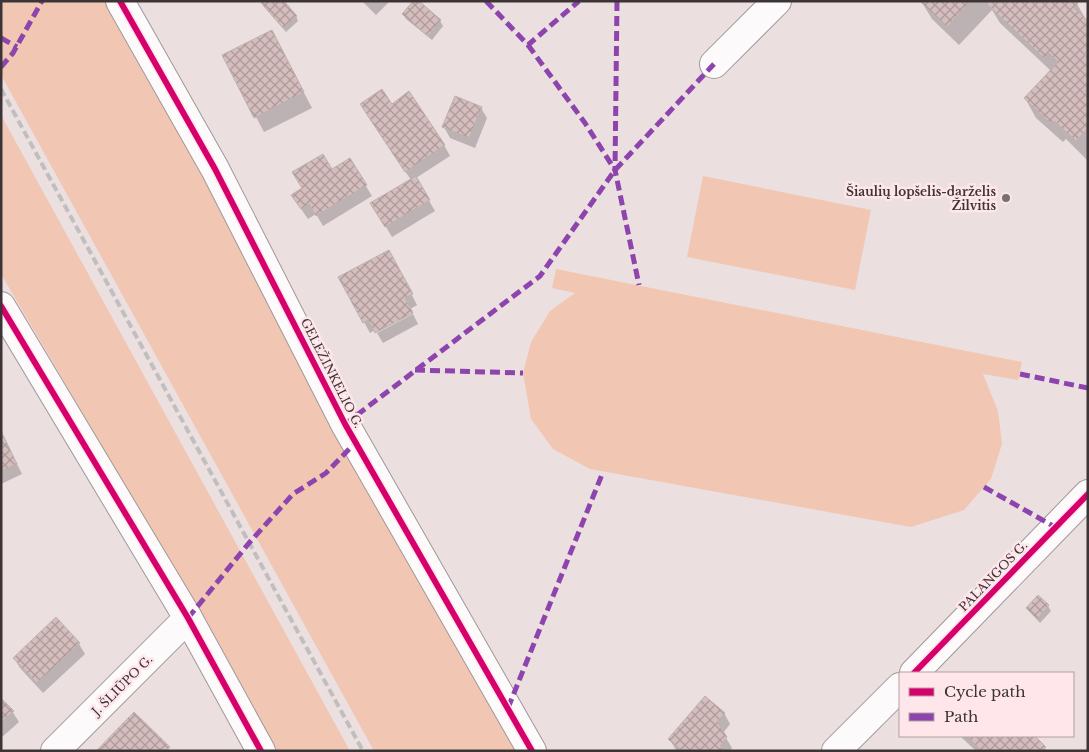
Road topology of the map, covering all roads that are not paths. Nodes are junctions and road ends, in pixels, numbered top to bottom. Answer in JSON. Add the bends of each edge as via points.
{"nodes":[{"id":1,"x":120,"y":1,"type":"edge"},
{"id":2,"x":777,"y":1,"type":"edge"},
{"id":3,"x":714,"y":64,"type":"dead end"},
{"id":4,"x":1,"y":306,"type":"edge"},
{"id":5,"x":1088,"y":494,"type":"edge"},
{"id":6,"x":188,"y":618,"type":"junction"},
{"id":7,"x":915,"y":672,"type":"edge"},
{"id":8,"x":899,"y":688,"type":"edge"},
{"id":9,"x":55,"y":751,"type":"edge"},
{"id":10,"x":261,"y":751,"type":"edge"},
{"id":11,"x":532,"y":751,"type":"edge"},
{"id":12,"x":836,"y":751,"type":"edge"}],
"edges":[{"from":1,"to":11,"type":"street","name":"GELEŽINKELIO G.","via":[[215,169],[345,424]]},
{"from":2,"to":3,"type":"street"},
{"from":4,"to":6,"type":"street"},
{"from":5,"to":7,"type":"street","name":"PALANGOS G."},
{"from":6,"to":9,"type":"street","name":"J. ŠLIŪPO G."},
{"from":6,"to":10,"type":"street"},
{"from":8,"to":12,"type":"street"}]}
